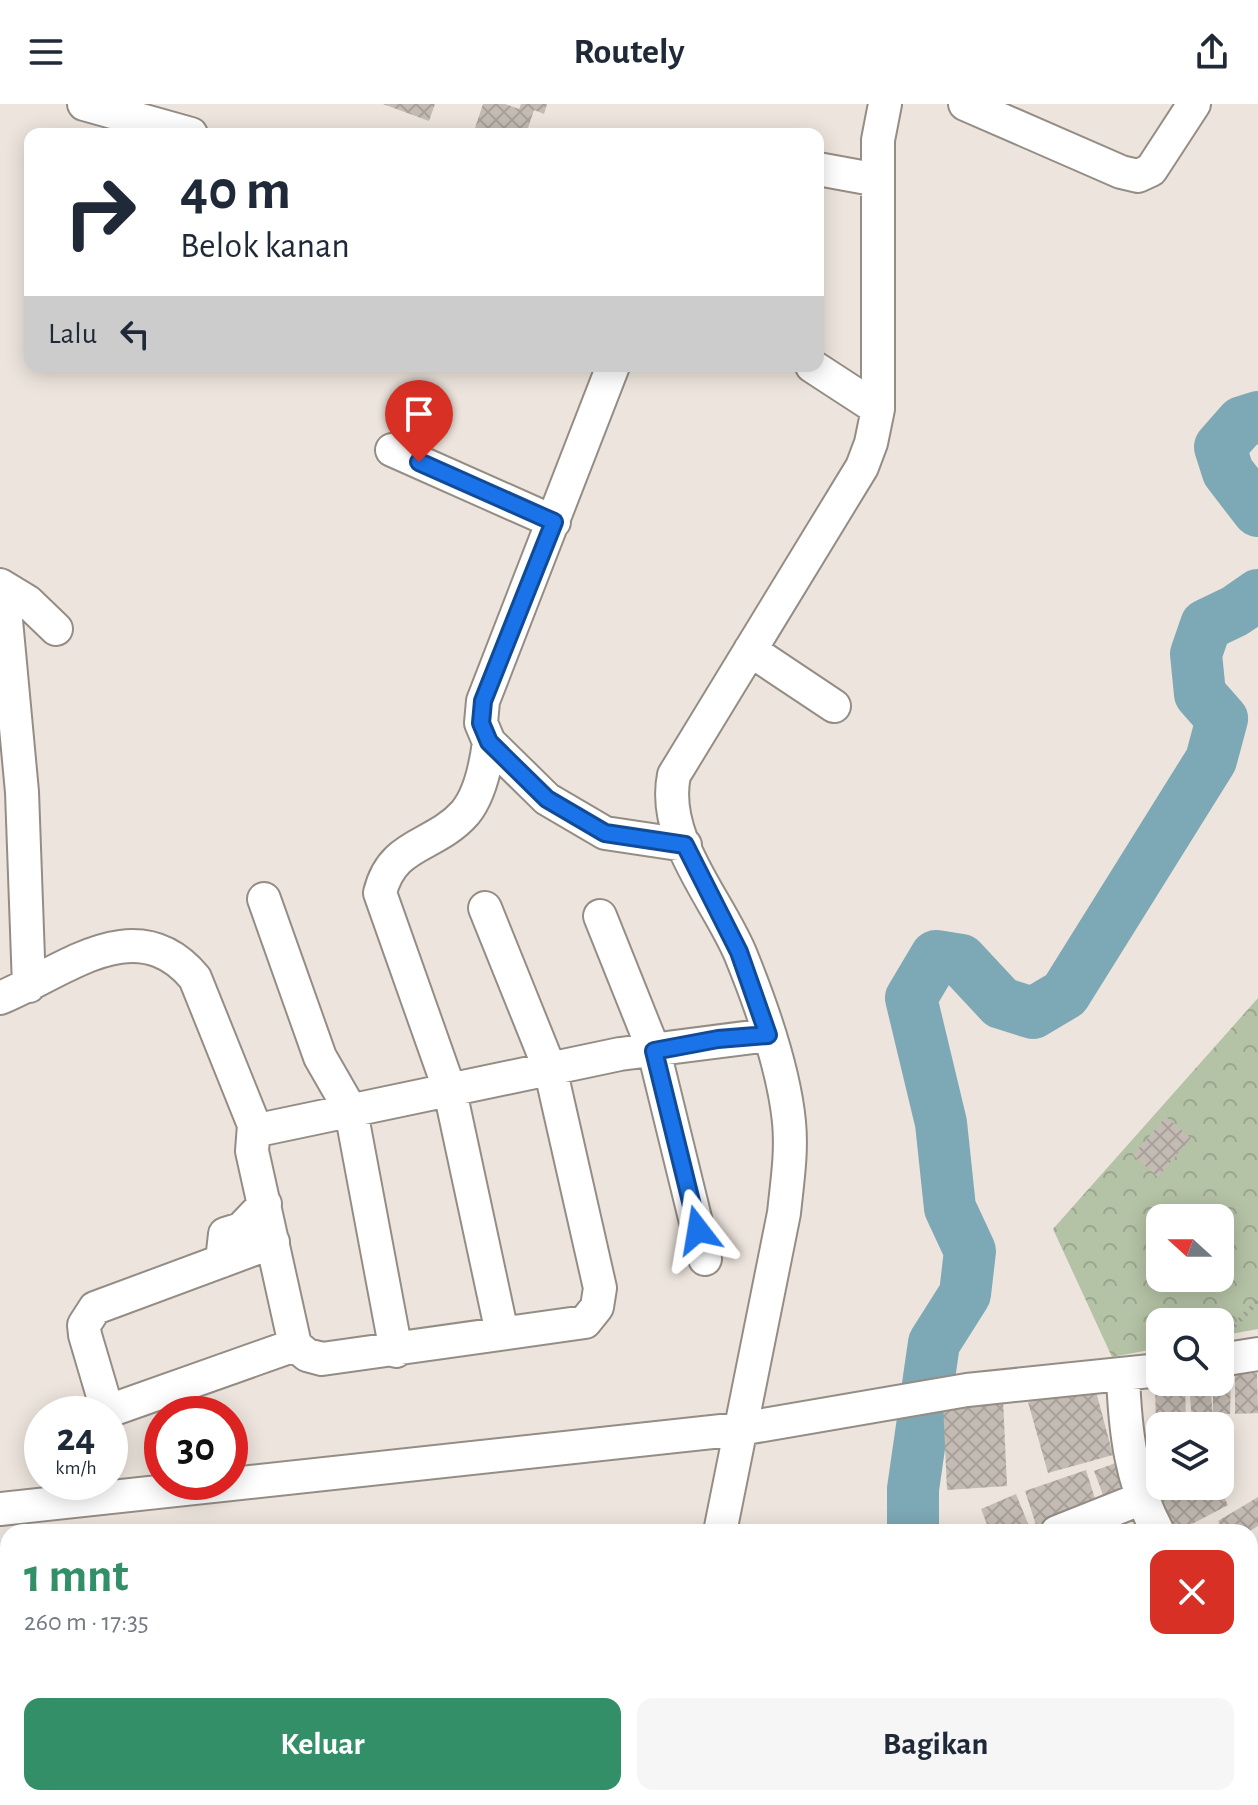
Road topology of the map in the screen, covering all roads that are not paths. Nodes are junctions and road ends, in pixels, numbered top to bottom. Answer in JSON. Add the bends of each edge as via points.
{"nodes":[{"id":1,"x":885,"y":104,"type":"edge"},
{"id":2,"x":965,"y":104,"type":"edge"},
{"id":3,"x":1194,"y":104,"type":"edge"},
{"id":4,"x":92,"y":105,"type":"edge"},
{"id":5,"x":171,"y":128,"type":"edge"},
{"id":6,"x":824,"y":170,"type":"edge"},
{"id":7,"x":878,"y":180,"type":"junction"},
{"id":8,"x":611,"y":372,"type":"edge"},
{"id":9,"x":821,"y":372,"type":"edge"},
{"id":10,"x":878,"y":409,"type":"junction"},
{"id":11,"x":392,"y":450,"type":"dead end"},
{"id":12,"x":554,"y":522,"type":"junction"},
{"id":13,"x":2,"y":586,"type":"edge"},
{"id":14,"x":56,"y":629,"type":"dead end"},
{"id":15,"x":750,"y":650,"type":"junction"},
{"id":16,"x":834,"y":706,"type":"dead end"},
{"id":17,"x":489,"y":742,"type":"junction"},
{"id":18,"x":685,"y":845,"type":"junction"},
{"id":19,"x":264,"y":899,"type":"dead end"},
{"id":20,"x":485,"y":908,"type":"dead end"},
{"id":21,"x":600,"y":916,"type":"dead end"},
{"id":22,"x":14,"y":992,"type":"edge"},
{"id":23,"x":768,"y":1035,"type":"junction"},
{"id":24,"x":654,"y":1051,"type":"junction"},
{"id":25,"x":551,"y":1072,"type":"junction"},
{"id":26,"x":450,"y":1091,"type":"junction"},
{"id":27,"x":351,"y":1111,"type":"junction"},
{"id":28,"x":254,"y":1125,"type":"junction"},
{"id":29,"x":265,"y":1204,"type":"junction"},
{"id":30,"x":273,"y":1242,"type":"junction"},
{"id":31,"x":705,"y":1259,"type":"dead end"},
{"id":32,"x":222,"y":1261,"type":"junction"},
{"id":33,"x":502,"y":1333,"type":"junction"},
{"id":34,"x":295,"y":1345,"type":"junction"},
{"id":35,"x":1234,"y":1348,"type":"edge"},
{"id":36,"x":396,"y":1351,"type":"junction"},
{"id":37,"x":1258,"y":1354,"type":"edge"},
{"id":38,"x":1146,"y":1372,"type":"edge"},
{"id":39,"x":1123,"y":1375,"type":"junction"},
{"id":40,"x":740,"y":1429,"type":"junction"},
{"id":41,"x":1140,"y":1499,"type":"junction"},
{"id":42,"x":0,"y":1509,"type":"edge"},
{"id":43,"x":722,"y":1524,"type":"edge"},
{"id":44,"x":1077,"y":1524,"type":"edge"},
{"id":45,"x":1154,"y":1524,"type":"edge"}],
"edges":[{"from":1,"to":7,"type":"street"},
{"from":2,"to":3,"type":"street","via":[[1138,176],[1151,170]]},
{"from":4,"to":5,"type":"street"},
{"from":6,"to":7,"type":"street"},
{"from":7,"to":10,"type":"street"},
{"from":8,"to":12,"type":"street"},
{"from":9,"to":10,"type":"street"},
{"from":10,"to":15,"type":"street","via":[[862,467]]},
{"from":11,"to":12,"type":"street"},
{"from":12,"to":17,"type":"street","via":[[483,701],[481,723]]},
{"from":13,"to":14,"type":"street"},
{"from":13,"to":22,"type":"street","via":[[22,792]]},
{"from":15,"to":16,"type":"street"},
{"from":15,"to":18,"type":"street","via":[[674,775],[669,798]]},
{"from":17,"to":18,"type":"street","via":[[547,799],[605,833]]},
{"from":17,"to":26,"type":"street","via":[[486,764],[466,812],[391,862],[380,893]]},
{"from":18,"to":23,"type":"street","via":[[739,952]]},
{"from":19,"to":27,"type":"street","via":[[320,1057]]},
{"from":20,"to":25,"type":"street"},
{"from":21,"to":24,"type":"street"},
{"from":22,"to":28,"type":"street","via":[[116,946],[159,951],[185,966],[204,997]]},
{"from":23,"to":24,"type":"street"},
{"from":23,"to":40,"type":"street","via":[[789,1120],[790,1163]]},
{"from":24,"to":25,"type":"street"},
{"from":24,"to":31,"type":"street"},
{"from":25,"to":26,"type":"street"},
{"from":25,"to":33,"type":"street","via":[[600,1288],[597,1307],[585,1322]]},
{"from":26,"to":27,"type":"street"},
{"from":26,"to":33,"type":"street"},
{"from":27,"to":28,"type":"street","via":[[263,1129]]},
{"from":27,"to":36,"type":"street"},
{"from":28,"to":29,"type":"street","via":[[252,1151]]},
{"from":29,"to":30,"type":"street"},
{"from":29,"to":32,"type":"street","via":[[241,1229],[225,1234]]},
{"from":30,"to":32,"type":"street"},
{"from":30,"to":34,"type":"street"},
{"from":32,"to":34,"type":"street","via":[[90,1313],[85,1335],[106,1404],[117,1408]]},
{"from":33,"to":36,"type":"street"},
{"from":34,"to":36,"type":"street","via":[[322,1359]]},
{"from":35,"to":37,"type":"street"},
{"from":38,"to":39,"type":"street"},
{"from":39,"to":40,"type":"street","via":[[967,1390]]},
{"from":39,"to":41,"type":"street","via":[[1124,1417]]},
{"from":40,"to":42,"type":"street"},
{"from":40,"to":43,"type":"street"},
{"from":41,"to":44,"type":"street"},
{"from":41,"to":45,"type":"street"}]}
